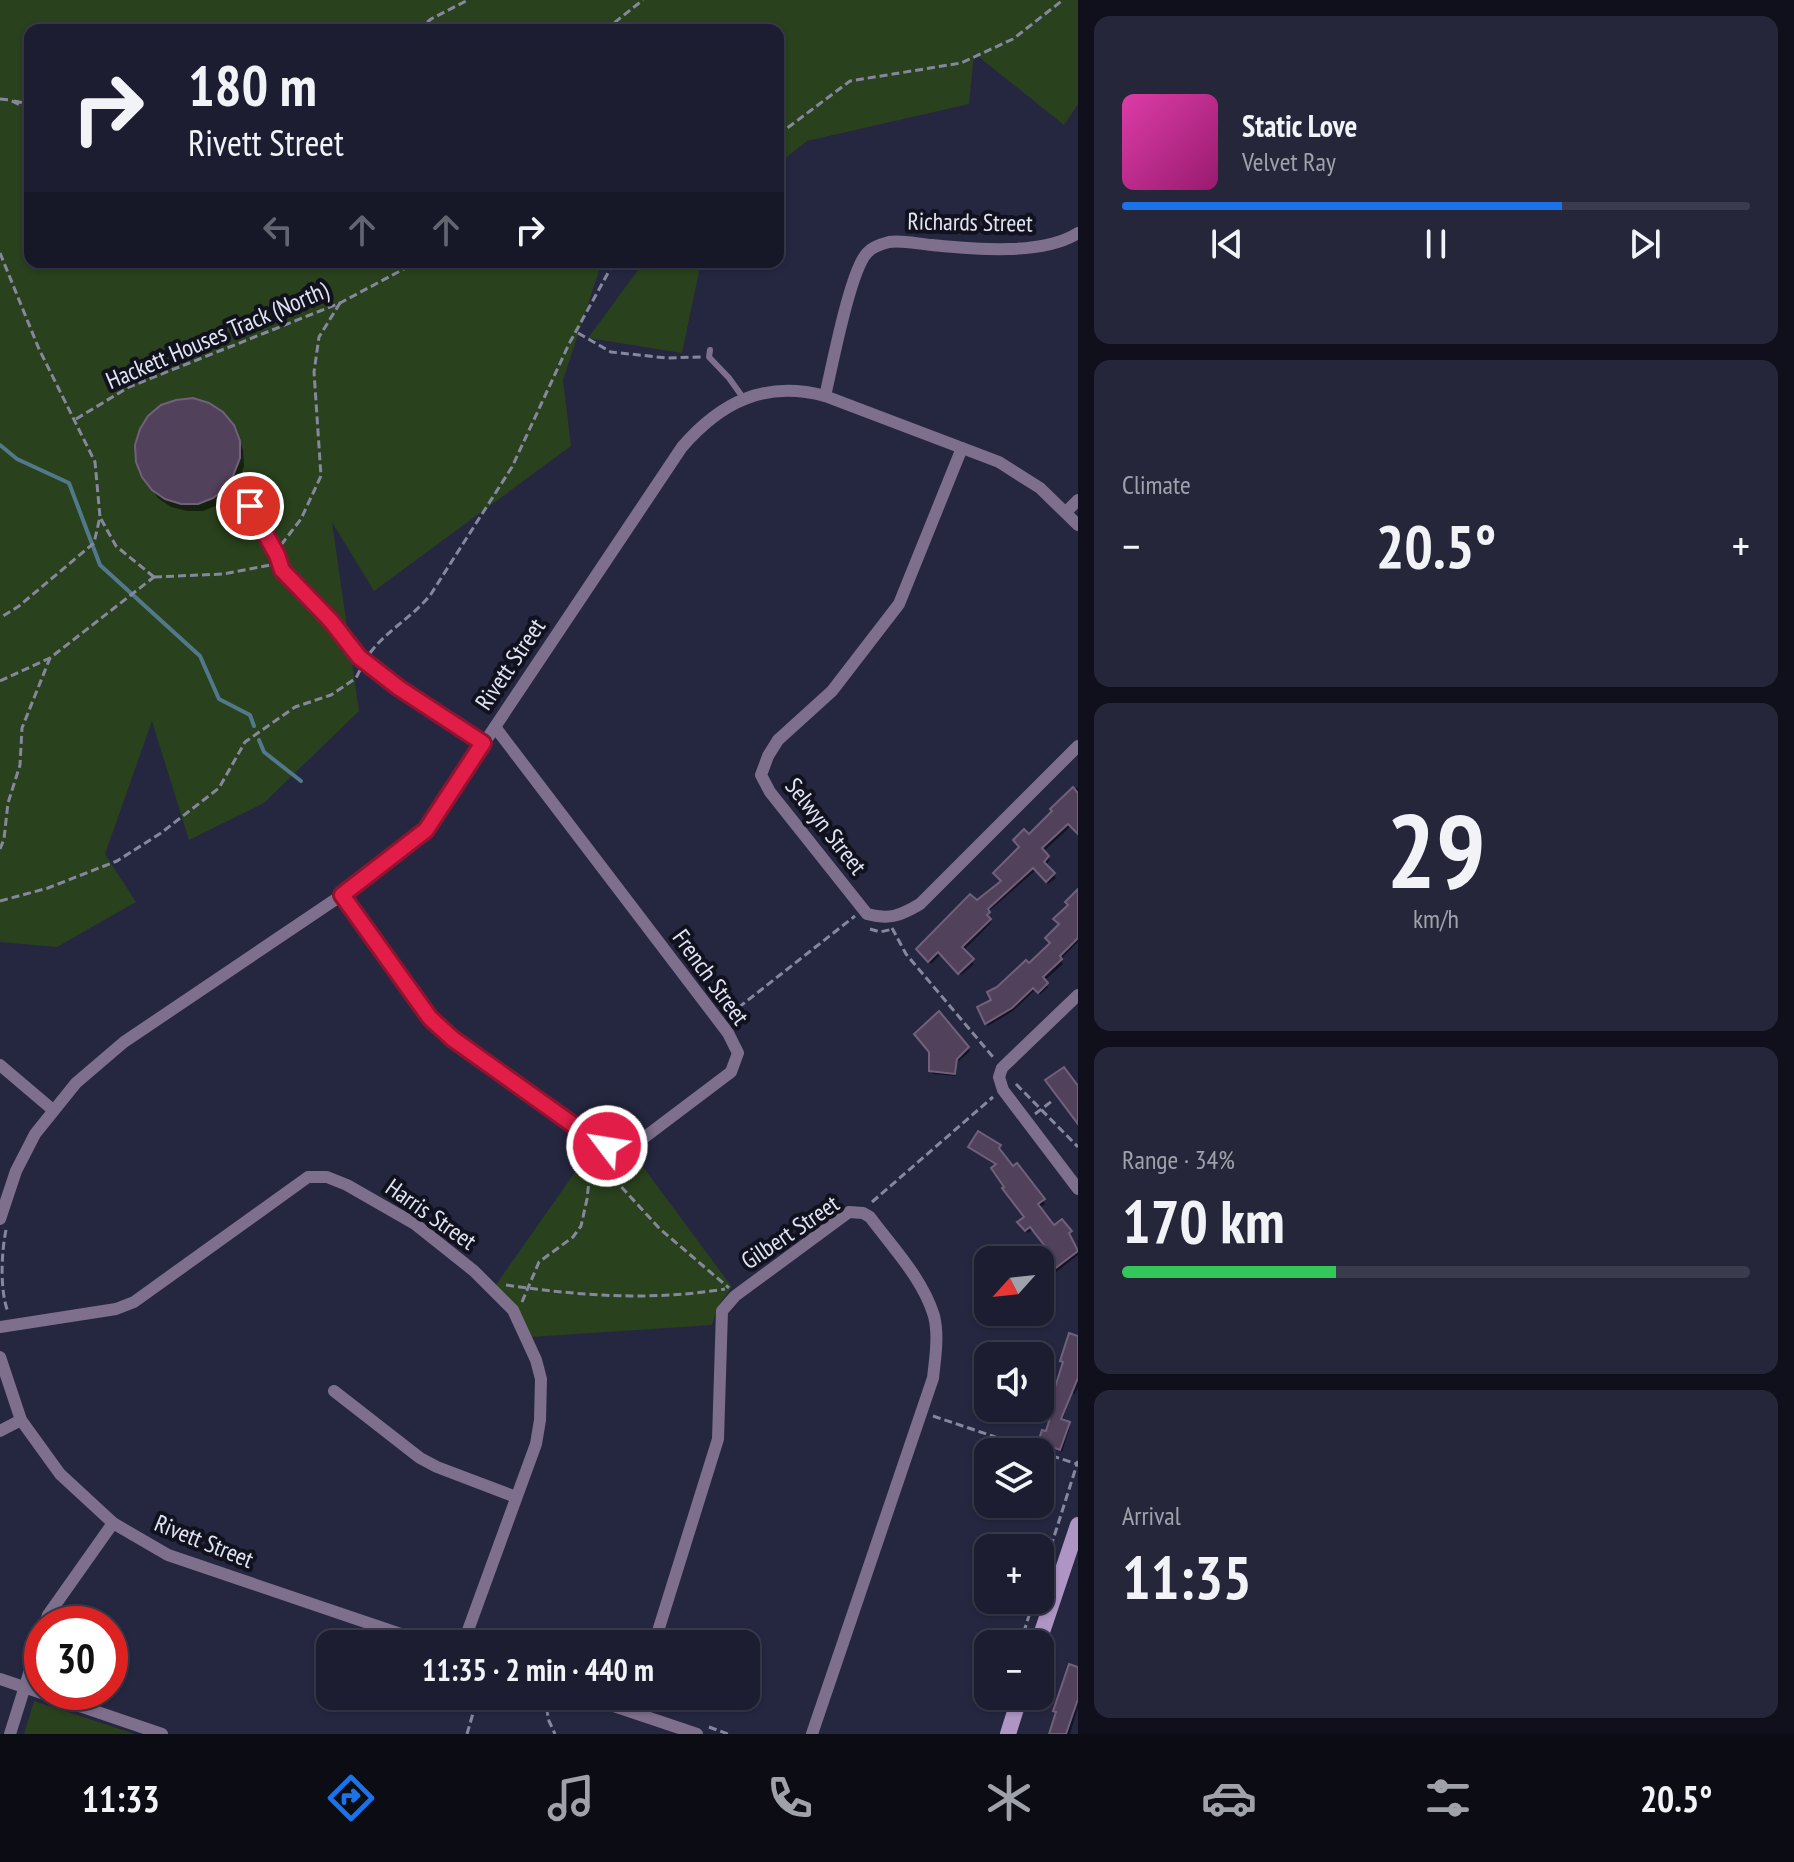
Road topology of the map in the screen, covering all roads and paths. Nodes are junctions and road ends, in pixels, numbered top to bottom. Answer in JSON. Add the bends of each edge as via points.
{"nodes":[{"id":1,"x":468,"y":0,"type":"edge"},
{"id":2,"x":643,"y":0,"type":"edge"},
{"id":3,"x":1063,"y":0,"type":"edge"},
{"id":4,"x":425,"y":24,"type":"edge"},
{"id":5,"x":613,"y":24,"type":"edge"},
{"id":6,"x":0,"y":98,"type":"edge"},
{"id":7,"x":24,"y":103,"type":"edge"},
{"id":8,"x":24,"y":107,"type":"edge"},
{"id":9,"x":784,"y":130,"type":"edge"},
{"id":10,"x":1078,"y":233,"type":"edge"},
{"id":11,"x":0,"y":253,"type":"edge"},
{"id":12,"x":406,"y":268,"type":"edge"},
{"id":13,"x":340,"y":303,"type":"junction"},
{"id":14,"x":576,"y":332,"type":"dead end"},
{"id":15,"x":709,"y":354,"type":"joint"},
{"id":16,"x":825,"y":396,"type":"junction"},
{"id":17,"x":744,"y":399,"type":"junction"},
{"id":18,"x":75,"y":420,"type":"junction"},
{"id":19,"x":962,"y":448,"type":"junction"},
{"id":20,"x":1078,"y":500,"type":"edge"},
{"id":21,"x":250,"y":506,"type":"dead end"},
{"id":22,"x":1066,"y":512,"type":"junction"},
{"id":23,"x":100,"y":517,"type":"junction"},
{"id":24,"x":1078,"y":525,"type":"edge"},
{"id":25,"x":277,"y":555,"type":"junction"},
{"id":26,"x":154,"y":577,"type":"junction"},
{"id":27,"x":0,"y":618,"type":"edge"},
{"id":28,"x":50,"y":658,"type":"junction"},
{"id":29,"x":0,"y":681,"type":"edge"},
{"id":30,"x":495,"y":727,"type":"junction"},
{"id":31,"x":483,"y":743,"type":"junction"},
{"id":32,"x":1078,"y":746,"type":"edge"},
{"id":33,"x":0,"y":849,"type":"edge"},
{"id":34,"x":342,"y":895,"type":"junction"},
{"id":35,"x":855,"y":916,"type":"dead end"},
{"id":36,"x":889,"y":918,"type":"junction"},
{"id":37,"x":1078,"y":995,"type":"edge"},
{"id":38,"x":720,"y":1023,"type":"junction"},
{"id":39,"x":0,"y":1065,"type":"edge"},
{"id":40,"x":1002,"y":1068,"type":"junction"},
{"id":41,"x":1011,"y":1079,"type":"dead end"},
{"id":42,"x":1003,"y":1090,"type":"junction"},
{"id":43,"x":1052,"y":1101,"type":"dead end"},
{"id":44,"x":53,"y":1110,"type":"junction"},
{"id":45,"x":1041,"y":1110,"type":"junction"},
{"id":46,"x":1026,"y":1120,"type":"junction"},
{"id":47,"x":1078,"y":1147,"type":"edge"},
{"id":48,"x":1078,"y":1189,"type":"edge"},
{"id":49,"x":860,"y":1213,"type":"junction"},
{"id":50,"x":3,"y":1223,"type":"edge"},
{"id":51,"x":485,"y":1282,"type":"junction"},
{"id":52,"x":528,"y":1288,"type":"junction"},
{"id":53,"x":735,"y":1290,"type":"junction"},
{"id":54,"x":7,"y":1311,"type":"dead end"},
{"id":55,"x":516,"y":1316,"type":"junction"},
{"id":56,"x":0,"y":1327,"type":"edge"},
{"id":57,"x":0,"y":1357,"type":"edge"},
{"id":58,"x":334,"y":1391,"type":"dead end"},
{"id":59,"x":923,"y":1413,"type":"junction"},
{"id":60,"x":21,"y":1420,"type":"junction"},
{"id":61,"x":0,"y":1431,"type":"edge"},
{"id":62,"x":998,"y":1438,"type":"edge"},
{"id":63,"x":1054,"y":1456,"type":"edge"},
{"id":64,"x":1078,"y":1463,"type":"edge"},
{"id":65,"x":516,"y":1497,"type":"junction"},
{"id":66,"x":113,"y":1523,"type":"junction"},
{"id":67,"x":1078,"y":1525,"type":"edge"},
{"id":68,"x":1054,"y":1538,"type":"edge"},
{"id":69,"x":1074,"y":1549,"type":"edge"},
{"id":70,"x":54,"y":1606,"type":"edge"},
{"id":71,"x":389,"y":1630,"type":"edge"},
{"id":72,"x":468,"y":1630,"type":"edge"},
{"id":73,"x":659,"y":1630,"type":"edge"},
{"id":74,"x":1043,"y":1630,"type":"edge"},
{"id":75,"x":0,"y":1679,"type":"edge"},
{"id":76,"x":24,"y":1684,"type":"edge"},
{"id":77,"x":23,"y":1687,"type":"junction"},
{"id":78,"x":474,"y":1710,"type":"edge"},
{"id":79,"x":547,"y":1710,"type":"edge"},
{"id":80,"x":626,"y":1710,"type":"edge"},
{"id":81,"x":1016,"y":1710,"type":"edge"},
{"id":82,"x":632,"y":1712,"type":"joint"},
{"id":83,"x":10,"y":1734,"type":"edge"},
{"id":84,"x":162,"y":1734,"type":"edge"},
{"id":85,"x":467,"y":1734,"type":"edge"},
{"id":86,"x":555,"y":1734,"type":"edge"},
{"id":87,"x":697,"y":1734,"type":"edge"},
{"id":88,"x":812,"y":1734,"type":"edge"},
{"id":89,"x":1008,"y":1734,"type":"edge"}],
"edges":[{"from":1,"to":4,"type":"path"},
{"from":2,"to":5,"type":"path"},
{"from":3,"to":9,"type":"path","via":[[1013,39],[961,63],[850,81]]},
{"from":6,"to":7,"type":"path"},
{"from":6,"to":8,"type":"path"},
{"from":10,"to":16,"type":"street","name":"Richards Street","via":[[1033,246],[876,246],[866,253],[856,276]]},
{"from":11,"to":18,"type":"path"},
{"from":12,"to":13,"type":"path","name":"Hackett Houses Track (North)"},
{"from":13,"to":18,"type":"path","name":"Hackett Houses Track (North)","via":[[129,387]]},
{"from":13,"to":25,"type":"path","via":[[319,337],[314,372],[321,476]]},
{"from":14,"to":15,"type":"path","via":[[611,352],[667,358]]},
{"from":15,"to":17,"type":"lane"},
{"from":16,"to":17,"type":"street","name":"Rivett Street","via":[[786,390]]},
{"from":16,"to":19,"type":"street","name":"Rivett Street"},
{"from":17,"to":30,"type":"street","name":"Rivett Street","via":[[717,412],[682,447]]},
{"from":18,"to":23,"type":"path","via":[[95,462]]},
{"from":19,"to":22,"type":"street","name":"Rivett Street","via":[[1009,468]]},
{"from":19,"to":36,"type":"street","name":"Selwyn Street","via":[[899,604],[832,691],[778,740],[761,775],[867,914]]},
{"from":20,"to":22,"type":"street"},
{"from":21,"to":25,"type":"lane"},
{"from":22,"to":24,"type":"street","name":"Rivett Street"},
{"from":23,"to":26,"type":"path","via":[[116,546]]},
{"from":23,"to":27,"type":"path","via":[[94,543]]},
{"from":25,"to":26,"type":"path","via":[[271,565],[223,574]]},
{"from":25,"to":31,"type":"lane","via":[[282,570],[359,657]]},
{"from":26,"to":28,"type":"path"},
{"from":28,"to":29,"type":"path"},
{"from":28,"to":33,"type":"path","via":[[22,728],[20,765]]},
{"from":30,"to":31,"type":"street","name":"Rivett Street"},
{"from":30,"to":38,"type":"street","name":"French Street"},
{"from":31,"to":34,"type":"street","name":"Rivett Street","via":[[426,830]]},
{"from":32,"to":36,"type":"street","via":[[920,904]]},
{"from":34,"to":38,"type":"street","name":"French Street","via":[[430,1018],[607,1146],[629,1149],[731,1072],[738,1053]]},
{"from":34,"to":44,"type":"street","name":"Rivett Street","via":[[124,1042]]},
{"from":35,"to":38,"type":"path"},
{"from":36,"to":40,"type":"path","via":[[906,954]]},
{"from":37,"to":40,"type":"street"},
{"from":39,"to":44,"type":"street"},
{"from":40,"to":42,"type":"street"},
{"from":41,"to":45,"type":"path"},
{"from":42,"to":46,"type":"street"},
{"from":42,"to":49,"type":"path"},
{"from":43,"to":45,"type":"path"},
{"from":44,"to":50,"type":"street","name":"Rivett Street","via":[[16,1171]]},
{"from":45,"to":46,"type":"path"},
{"from":45,"to":47,"type":"path"},
{"from":46,"to":48,"type":"street"},
{"from":49,"to":53,"type":"street","name":"Gilbert Street","via":[[849,1212]]},
{"from":49,"to":59,"type":"street","name":"Gilbert Street","via":[[870,1217],[922,1288],[934,1318],[933,1378]]},
{"from":50,"to":54,"type":"path","via":[[1,1299]]},
{"from":51,"to":52,"type":"path"},
{"from":51,"to":55,"type":"street","name":"Harris Street"},
{"from":51,"to":56,"type":"street","name":"Harris Street","via":[[415,1224],[347,1185],[308,1177],[134,1302]]},
{"from":52,"to":53,"type":"path","via":[[660,1297]]},
{"from":52,"to":53,"type":"path","via":[[539,1262],[581,1226],[592,1148],[660,1229]]},
{"from":52,"to":55,"type":"path"},
{"from":53,"to":73,"type":"street","name":"Gilbert Street","via":[[722,1311],[718,1439]]},
{"from":55,"to":65,"type":"street","name":"Harris Street","via":[[536,1360],[541,1398],[536,1444]]},
{"from":57,"to":60,"type":"street","name":"Rivett Street"},
{"from":58,"to":65,"type":"street","via":[[420,1458]]},
{"from":59,"to":62,"type":"path"},
{"from":59,"to":88,"type":"street","name":"Gilbert Street"},
{"from":60,"to":61,"type":"street"},
{"from":60,"to":66,"type":"street","name":"Rivett Street","via":[[60,1474]]},
{"from":63,"to":64,"type":"path"},
{"from":64,"to":68,"type":"path"},
{"from":65,"to":72,"type":"street","name":"Harris Street"},
{"from":66,"to":70,"type":"street"},
{"from":66,"to":71,"type":"street","name":"Rivett Street","via":[[168,1555]]},
{"from":67,"to":69,"type":"street"},
{"from":69,"to":74,"type":"street"},
{"from":75,"to":77,"type":"street"},
{"from":76,"to":77,"type":"street"},
{"from":77,"to":83,"type":"street"},
{"from":77,"to":84,"type":"street"},
{"from":78,"to":85,"type":"path"},
{"from":79,"to":86,"type":"path"},
{"from":80,"to":82,"type":"street"},
{"from":81,"to":89,"type":"street"},
{"from":82,"to":87,"type":"street"}]}
